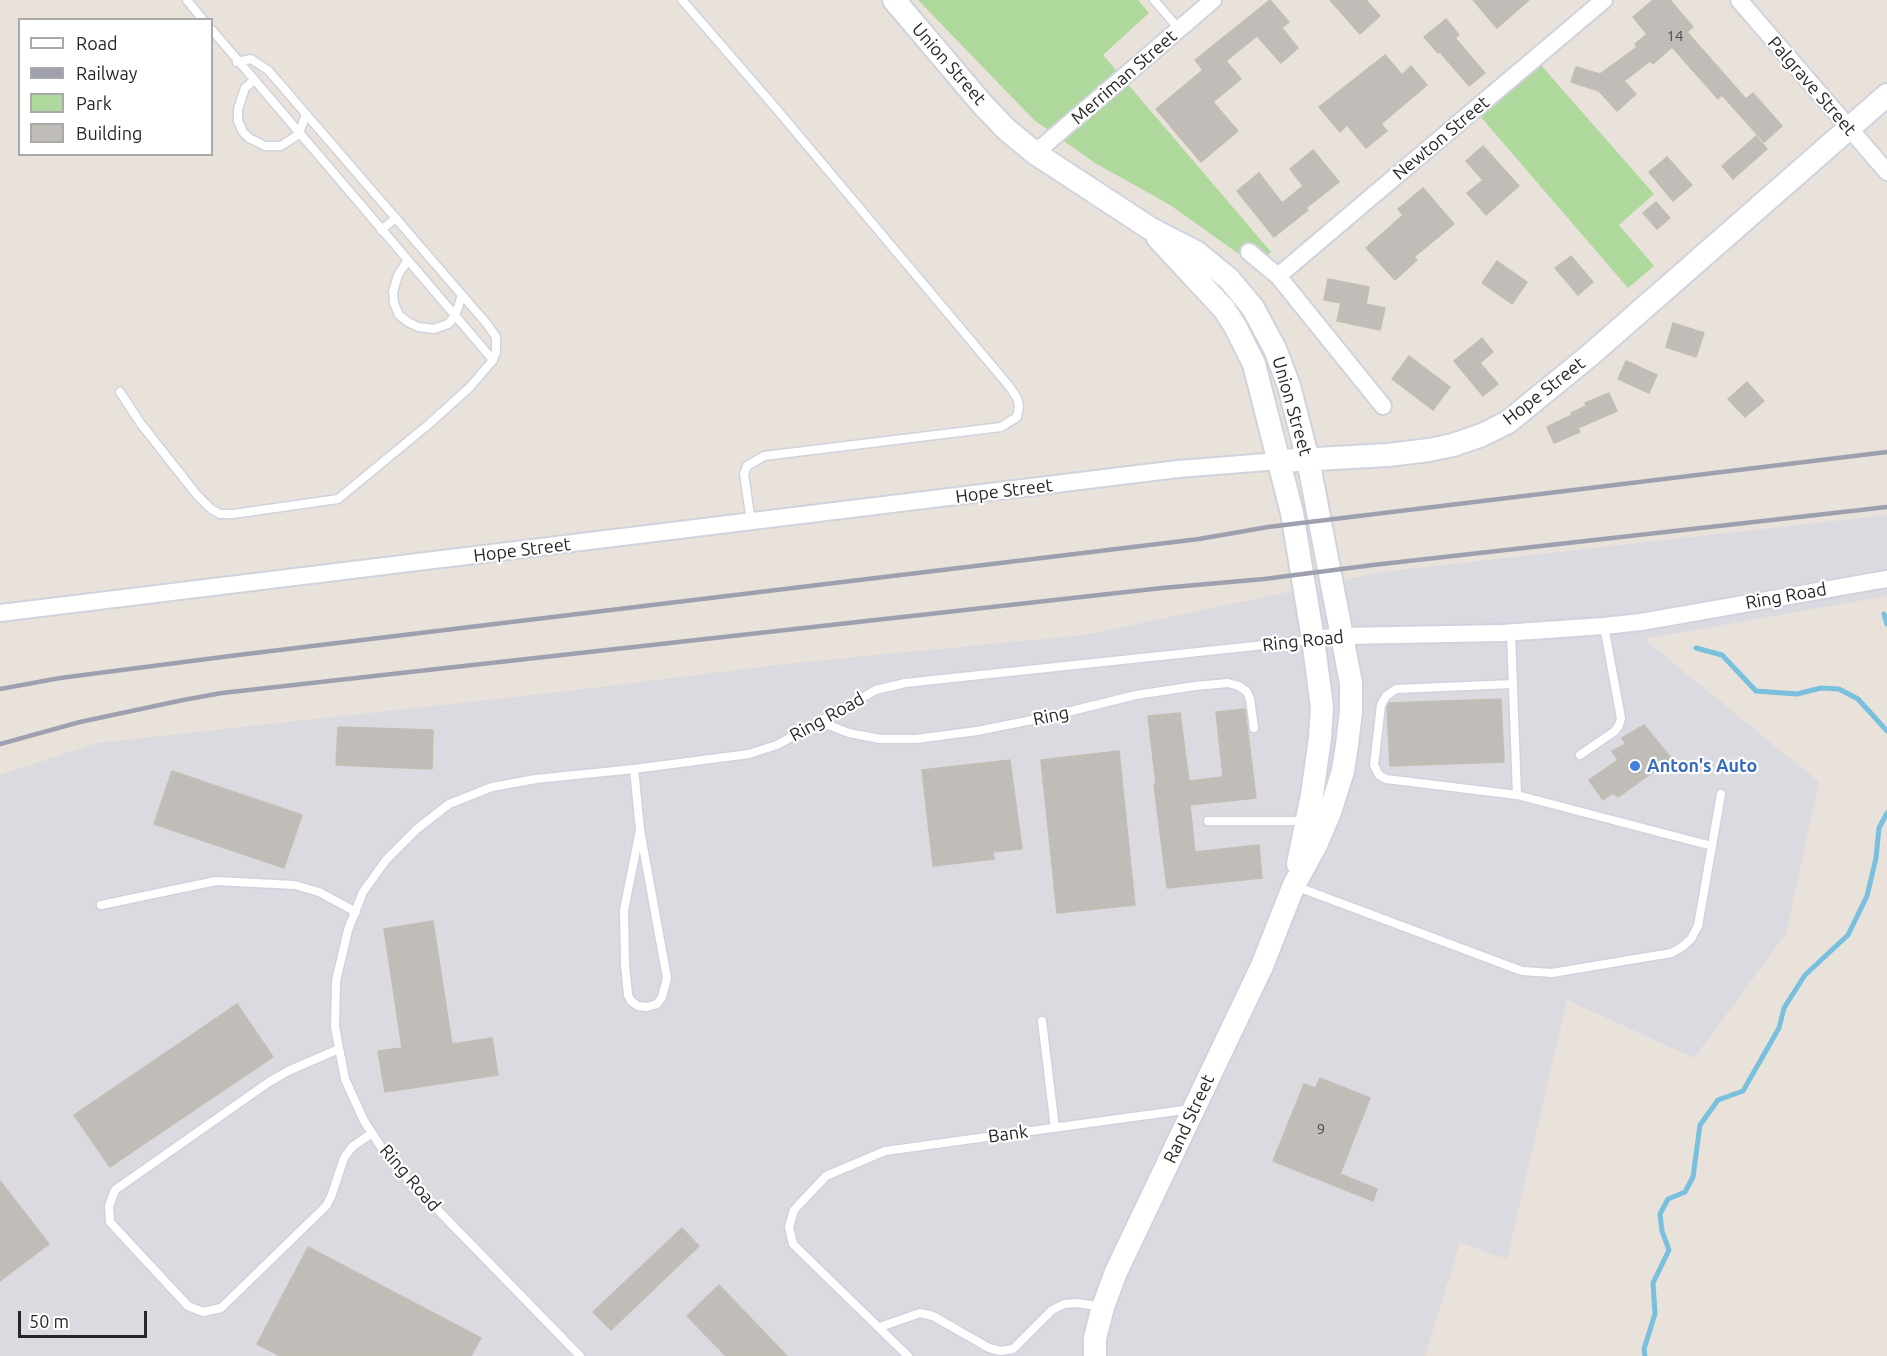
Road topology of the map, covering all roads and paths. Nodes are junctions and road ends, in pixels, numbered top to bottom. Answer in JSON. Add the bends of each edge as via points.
{"nodes":[{"id":1,"x":187,"y":0,"type":"edge"},
{"id":2,"x":682,"y":0,"type":"edge"},
{"id":3,"x":894,"y":0,"type":"edge"},
{"id":4,"x":1154,"y":0,"type":"edge"},
{"id":5,"x":1213,"y":0,"type":"edge"},
{"id":6,"x":1604,"y":0,"type":"edge"},
{"id":7,"x":1739,"y":0,"type":"edge"},
{"id":8,"x":201,"y":18,"type":"edge"},
{"id":9,"x":1179,"y":29,"type":"junction"},
{"id":10,"x":213,"y":31,"type":"edge"},
{"id":11,"x":237,"y":62,"type":"junction"},
{"id":12,"x":254,"y":81,"type":"junction"},
{"id":13,"x":1887,"y":94,"type":"edge"},
{"id":14,"x":306,"y":114,"type":"junction"},
{"id":15,"x":1847,"y":128,"type":"junction"},
{"id":16,"x":299,"y":134,"type":"junction"},
{"id":17,"x":1035,"y":153,"type":"junction"},
{"id":18,"x":1887,"y":172,"type":"edge"},
{"id":19,"x":396,"y":218,"type":"junction"},
{"id":20,"x":381,"y":230,"type":"junction"},
{"id":21,"x":1151,"y":230,"type":"junction"},
{"id":22,"x":1249,"y":252,"type":"dead end"},
{"id":23,"x":408,"y":261,"type":"junction"},
{"id":24,"x":1278,"y":276,"type":"junction"},
{"id":25,"x":462,"y":295,"type":"junction"},
{"id":26,"x":455,"y":316,"type":"junction"},
{"id":27,"x":493,"y":360,"type":"junction"},
{"id":28,"x":120,"y":392,"type":"dead end"},
{"id":29,"x":1383,"y":406,"type":"dead end"},
{"id":30,"x":1308,"y":460,"type":"junction"},
{"id":31,"x":1280,"y":461,"type":"junction"},
{"id":32,"x":752,"y":522,"type":"junction"},
{"id":33,"x":1887,"y":579,"type":"edge"},
{"id":34,"x":0,"y":614,"type":"edge"},
{"id":35,"x":1604,"y":626,"type":"junction"},
{"id":36,"x":1511,"y":633,"type":"junction"},
{"id":37,"x":1343,"y":636,"type":"junction"},
{"id":38,"x":1313,"y":639,"type":"junction"},
{"id":39,"x":1513,"y":684,"type":"junction"},
{"id":40,"x":818,"y":721,"type":"junction"},
{"id":41,"x":1254,"y":728,"type":"dead end"},
{"id":42,"x":1580,"y":755,"type":"dead end"},
{"id":43,"x":633,"y":769,"type":"junction"},
{"id":44,"x":1721,"y":794,"type":"dead end"},
{"id":45,"x":1517,"y":795,"type":"junction"},
{"id":46,"x":1208,"y":821,"type":"dead end"},
{"id":47,"x":1306,"y":821,"type":"junction"},
{"id":48,"x":640,"y":830,"type":"junction"},
{"id":49,"x":1712,"y":846,"type":"junction"},
{"id":50,"x":1294,"y":885,"type":"junction"},
{"id":51,"x":101,"y":905,"type":"dead end"},
{"id":52,"x":356,"y":912,"type":"junction"},
{"id":53,"x":1042,"y":1021,"type":"dead end"},
{"id":54,"x":339,"y":1048,"type":"junction"},
{"id":55,"x":1194,"y":1109,"type":"junction"},
{"id":56,"x":1055,"y":1128,"type":"junction"},
{"id":57,"x":372,"y":1133,"type":"junction"},
{"id":58,"x":1103,"y":1307,"type":"junction"},
{"id":59,"x":880,"y":1328,"type":"junction"},
{"id":60,"x":580,"y":1356,"type":"edge"},
{"id":61,"x":908,"y":1356,"type":"edge"},
{"id":62,"x":1095,"y":1356,"type":"edge"}],
"edges":[{"from":1,"to":8,"type":"lane"},
{"from":2,"to":32,"type":"lane","via":[[1009,386],[1019,406],[1017,417],[1001,427],[764,456],[747,466],[744,474]]},
{"from":3,"to":17,"type":"street","name":"Union Street","via":[[983,105]]},
{"from":4,"to":9,"type":"lane"},
{"from":5,"to":9,"type":"street","name":"Merriman Street"},
{"from":6,"to":24,"type":"street","name":"Newton Street"},
{"from":7,"to":15,"type":"street","name":"Palgrave Street"},
{"from":9,"to":17,"type":"street","name":"Merriman Street"},
{"from":10,"to":11,"type":"lane"},
{"from":11,"to":12,"type":"lane"},
{"from":11,"to":14,"type":"lane","via":[[246,59],[261,64]]},
{"from":12,"to":16,"type":"lane"},
{"from":12,"to":16,"type":"lane","via":[[245,88],[238,109],[243,132],[265,146],[280,146]]},
{"from":13,"to":15,"type":"street","name":"Hope Street"},
{"from":14,"to":16,"type":"lane"},
{"from":14,"to":19,"type":"lane"},
{"from":15,"to":18,"type":"street","name":"Palgrave Street"},
{"from":15,"to":30,"type":"street","name":"Hope Street","via":[[1589,356],[1508,422],[1454,445],[1429,450]]},
{"from":16,"to":20,"type":"lane"},
{"from":17,"to":21,"type":"street","name":"Union Street"},
{"from":19,"to":20,"type":"lane"},
{"from":19,"to":25,"type":"lane"},
{"from":20,"to":23,"type":"lane"},
{"from":21,"to":30,"type":"street","name":"Union Street","via":[[1213,264],[1253,308],[1285,376]]},
{"from":21,"to":31,"type":"street","name":"Union Street","via":[[1215,298],[1235,326],[1254,364]]},
{"from":22,"to":24,"type":"street"},
{"from":23,"to":26,"type":"lane"},
{"from":23,"to":26,"type":"lane","via":[[394,283],[394,303],[399,315],[418,327],[434,329],[448,324]]},
{"from":24,"to":29,"type":"street"},
{"from":25,"to":26,"type":"lane"},
{"from":25,"to":27,"type":"lane","via":[[496,338]]},
{"from":26,"to":27,"type":"lane"},
{"from":27,"to":28,"type":"lane","via":[[429,424],[338,499],[233,514],[220,514],[197,495]]},
{"from":30,"to":31,"type":"street","name":"Hope Street"},
{"from":30,"to":37,"type":"street","name":"Union Street"},
{"from":31,"to":32,"type":"street","name":"Hope Street","via":[[1178,469]]},
{"from":31,"to":38,"type":"street","name":"Union Street"},
{"from":32,"to":34,"type":"street","name":"Hope Street"},
{"from":33,"to":35,"type":"street","name":"Ring Road"},
{"from":35,"to":36,"type":"street","name":"Ring Road"},
{"from":35,"to":42,"type":"lane","via":[[1621,718],[1615,731]]},
{"from":36,"to":37,"type":"street","name":"Ring Road"},
{"from":36,"to":39,"type":"lane"},
{"from":37,"to":38,"type":"street","name":"Ring Road"},
{"from":37,"to":50,"type":"street","name":"Rand Street","via":[[1351,683],[1343,771],[1316,845]]},
{"from":38,"to":40,"type":"lane","name":"Ring Road","via":[[905,683],[876,690]]},
{"from":38,"to":47,"type":"street","name":"Rand Street","via":[[1322,706]]},
{"from":39,"to":45,"type":"lane"},
{"from":39,"to":45,"type":"lane","via":[[1396,689],[1381,705],[1374,765],[1386,779]]},
{"from":40,"to":41,"type":"lane","name":"Ring","via":[[880,740],[916,740],[1047,717],[1136,695],[1228,683],[1247,692]]},
{"from":40,"to":43,"type":"lane","name":"Ring Road","via":[[777,745],[749,754]]},
{"from":43,"to":48,"type":"lane"},
{"from":43,"to":52,"type":"lane","name":"Ring Road","via":[[492,787],[449,804],[386,860],[363,892]]},
{"from":44,"to":49,"type":"lane"},
{"from":45,"to":49,"type":"lane"},
{"from":46,"to":47,"type":"lane"},
{"from":47,"to":50,"type":"street","name":"Rand Street"},
{"from":48,"to":48,"type":"lane","via":[[624,910],[625,964],[631,1001],[647,1007],[657,1004],[662,997],[667,978]]},
{"from":49,"to":50,"type":"lane","via":[[1698,926],[1682,947],[1671,953],[1552,973],[1522,971]]},
{"from":50,"to":55,"type":"street","name":"Rand Street","via":[[1262,966]]},
{"from":51,"to":52,"type":"lane","via":[[216,882],[296,885],[319,892]]},
{"from":52,"to":54,"type":"lane","name":"Ring Road","via":[[336,981],[335,1026]]},
{"from":53,"to":56,"type":"lane"},
{"from":54,"to":57,"type":"lane","name":"Ring Road","via":[[345,1078]]},
{"from":54,"to":57,"type":"lane","via":[[269,1082],[115,1190],[109,1206],[110,1222],[188,1306],[203,1312],[221,1308],[326,1206],[344,1158]]},
{"from":55,"to":56,"type":"lane","name":"Bank"},
{"from":55,"to":58,"type":"street","name":"Rand Street"},
{"from":56,"to":59,"type":"lane","name":"Bank","via":[[885,1151],[826,1176],[794,1210],[789,1227],[793,1244]]},
{"from":57,"to":60,"type":"lane","name":"Ring Road","via":[[391,1162]]},
{"from":58,"to":59,"type":"lane","via":[[1064,1304],[1052,1310],[1012,1349],[1001,1351],[920,1313]]},
{"from":58,"to":62,"type":"street","name":"Rand Street"},
{"from":59,"to":61,"type":"lane"}]}
